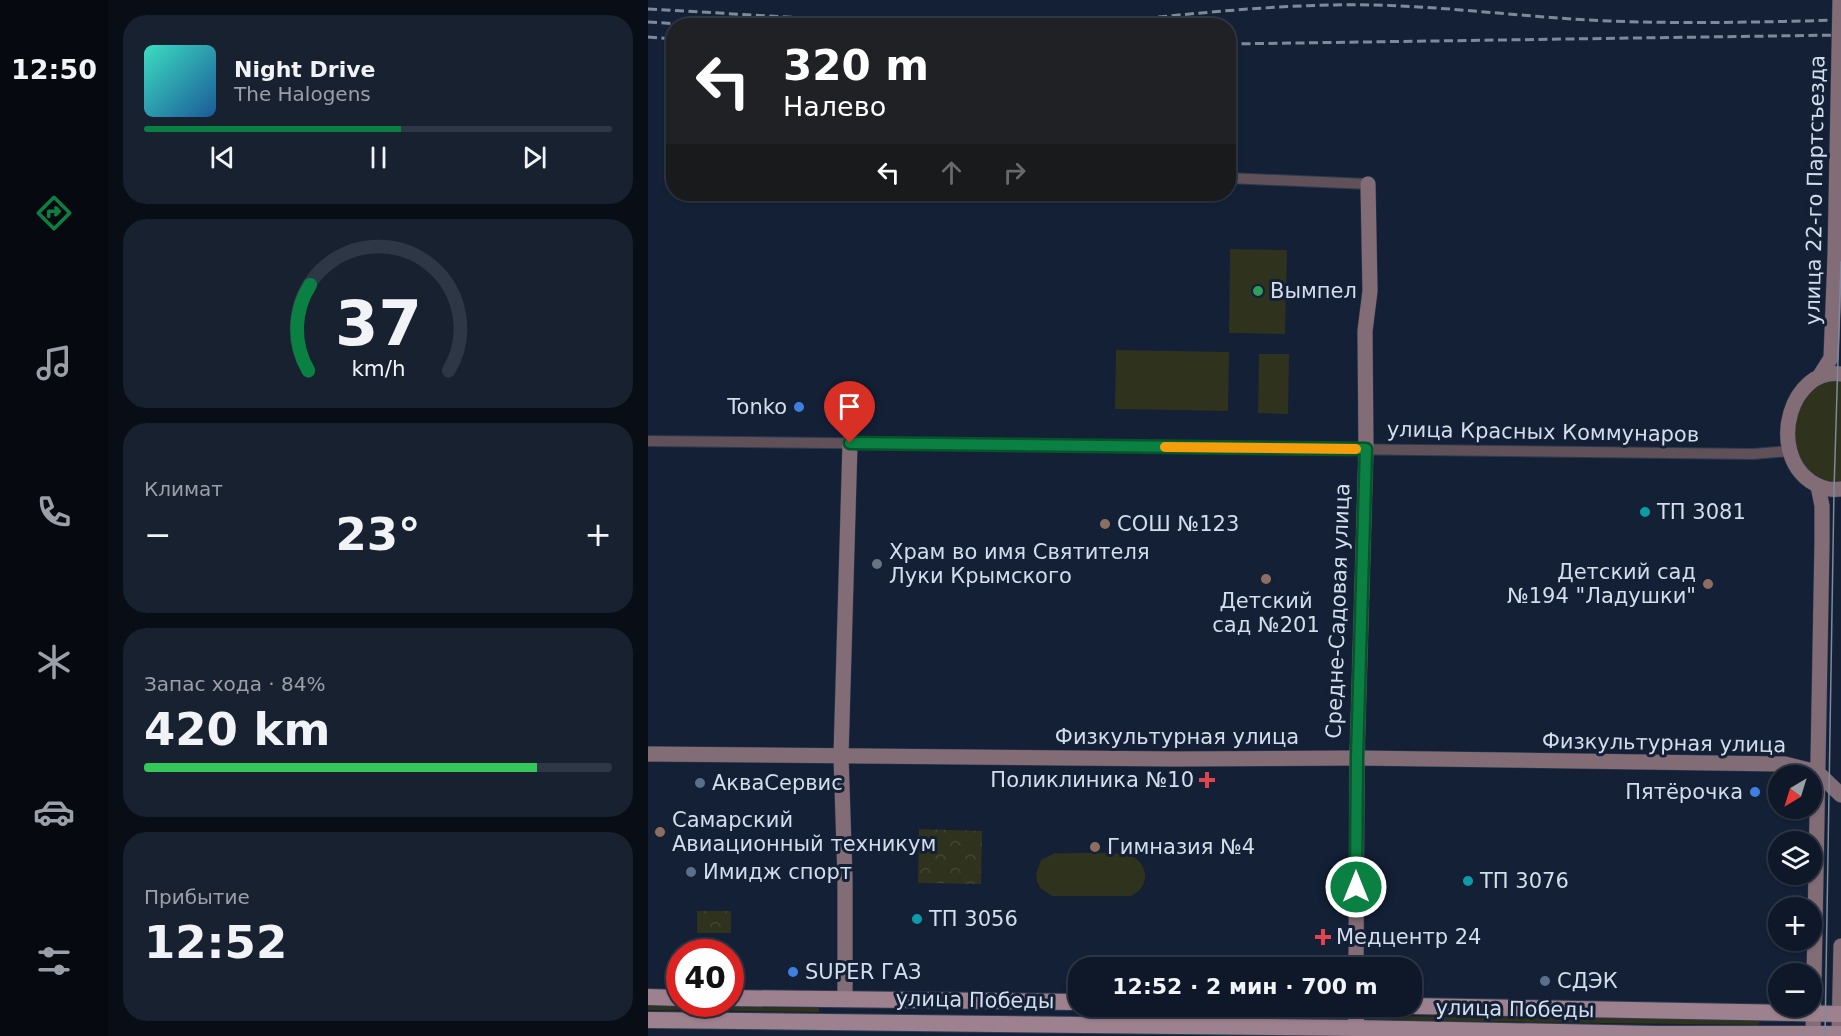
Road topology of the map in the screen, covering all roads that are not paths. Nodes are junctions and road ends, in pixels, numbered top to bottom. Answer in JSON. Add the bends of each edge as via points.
{"nodes":[{"id":1,"x":1840,"y":0,"type":"edge"},
{"id":2,"x":1236,"y":178,"type":"edge"},
{"id":3,"x":1368,"y":184,"type":"joint"},
{"id":4,"x":1841,"y":374,"type":"edge"},
{"id":5,"x":1819,"y":377,"type":"junction"},
{"id":6,"x":648,"y":441,"type":"edge"},
{"id":7,"x":850,"y":443,"type":"junction"},
{"id":8,"x":1366,"y":449,"type":"junction"},
{"id":9,"x":1789,"y":451,"type":"junction"},
{"id":10,"x":1818,"y":486,"type":"junction"},
{"id":11,"x":1841,"y":489,"type":"edge"},
{"id":12,"x":648,"y":754,"type":"edge"},
{"id":13,"x":841,"y":756,"type":"junction"},
{"id":14,"x":1357,"y":758,"type":"junction"},
{"id":15,"x":1789,"y":765,"type":"edge"},
{"id":16,"x":1817,"y":765,"type":"edge"},
{"id":17,"x":1822,"y":777,"type":"edge"},
{"id":18,"x":1841,"y":795,"type":"edge"},
{"id":19,"x":1816,"y":819,"type":"edge"},
{"id":20,"x":1841,"y":945,"type":"edge"},
{"id":21,"x":1356,"y":957,"type":"edge"},
{"id":22,"x":1814,"y":963,"type":"edge"},
{"id":23,"x":648,"y":997,"type":"edge"},
{"id":24,"x":666,"y":998,"type":"edge"},
{"id":25,"x":744,"y":998,"type":"edge"},
{"id":26,"x":845,"y":999,"type":"junction"},
{"id":27,"x":1068,"y":1002,"type":"edge"},
{"id":28,"x":1422,"y":1006,"type":"edge"},
{"id":29,"x":1757,"y":1012,"type":"junction"},
{"id":30,"x":1768,"y":1012,"type":"edge"},
{"id":31,"x":1822,"y":1013,"type":"edge"},
{"id":32,"x":1840,"y":1014,"type":"edge"},
{"id":33,"x":1356,"y":1017,"type":"edge"},
{"id":34,"x":1813,"y":1017,"type":"edge"},
{"id":35,"x":648,"y":1020,"type":"edge"},
{"id":36,"x":844,"y":1029,"type":"edge"},
{"id":37,"x":1357,"y":1032,"type":"edge"},
{"id":38,"x":1758,"y":1034,"type":"junction"},
{"id":39,"x":1840,"y":1034,"type":"edge"},
{"id":40,"x":1813,"y":1035,"type":"edge"}],
"edges":[{"from":1,"to":5,"type":"street","name":"улица 22-го Партсъезда","bridge":true,"via":[[1831,358]]},
{"from":2,"to":3,"type":"street"},
{"from":3,"to":8,"type":"street","name":"Средне-Садовая улица"},
{"from":4,"to":5,"type":"street"},
{"from":5,"to":9,"type":"street","name":"улица 22-го Партсъезда","via":[[1792,409],[1787,425]]},
{"from":6,"to":7,"type":"street","name":"улица Красных Коммунаров"},
{"from":7,"to":8,"type":"street","name":"улица Красных Коммунаров"},
{"from":7,"to":13,"type":"street"},
{"from":8,"to":9,"type":"street","name":"улица Красных Коммунаров","via":[[1753,454]]},
{"from":8,"to":14,"type":"street","name":"Средне-Садовая улица"},
{"from":9,"to":10,"type":"street","via":[[1800,473]]},
{"from":10,"to":11,"type":"street"},
{"from":10,"to":16,"type":"street","via":[[1822,543]]},
{"from":12,"to":13,"type":"street","name":"Физкультурная улица"},
{"from":13,"to":14,"type":"street","name":"Физкультурная улица"},
{"from":13,"to":26,"type":"street"},
{"from":14,"to":15,"type":"street","name":"Физкультурная улица"},
{"from":14,"to":21,"type":"street","name":"Средне-Садовая улица"},
{"from":17,"to":18,"type":"street","name":"Физкультурная улица"},
{"from":19,"to":22,"type":"street"},
{"from":20,"to":32,"type":"street"},
{"from":23,"to":24,"type":"main road"},
{"from":25,"to":26,"type":"main road","name":"улица Победы"},
{"from":26,"to":27,"type":"main road","name":"улица Победы"},
{"from":26,"to":36,"type":"main road"},
{"from":28,"to":29,"type":"main road","name":"улица Победы"},
{"from":29,"to":30,"type":"main road","name":"улица Победы"},
{"from":29,"to":38,"type":"main road","via":[[1769,1024],[1768,1029]]},
{"from":31,"to":32,"type":"main road","name":"улица Победы"},
{"from":32,"to":39,"type":"street"},
{"from":33,"to":37,"type":"main road"},
{"from":34,"to":40,"type":"street"},
{"from":35,"to":36,"type":"main road","name":"улица Победы"},
{"from":36,"to":37,"type":"main road","name":"улица Победы"},
{"from":37,"to":38,"type":"main road","name":"улица Победы"},
{"from":38,"to":40,"type":"main road","name":"улица Победы"},
{"from":39,"to":40,"type":"main road","name":"улица Победы"}]}
